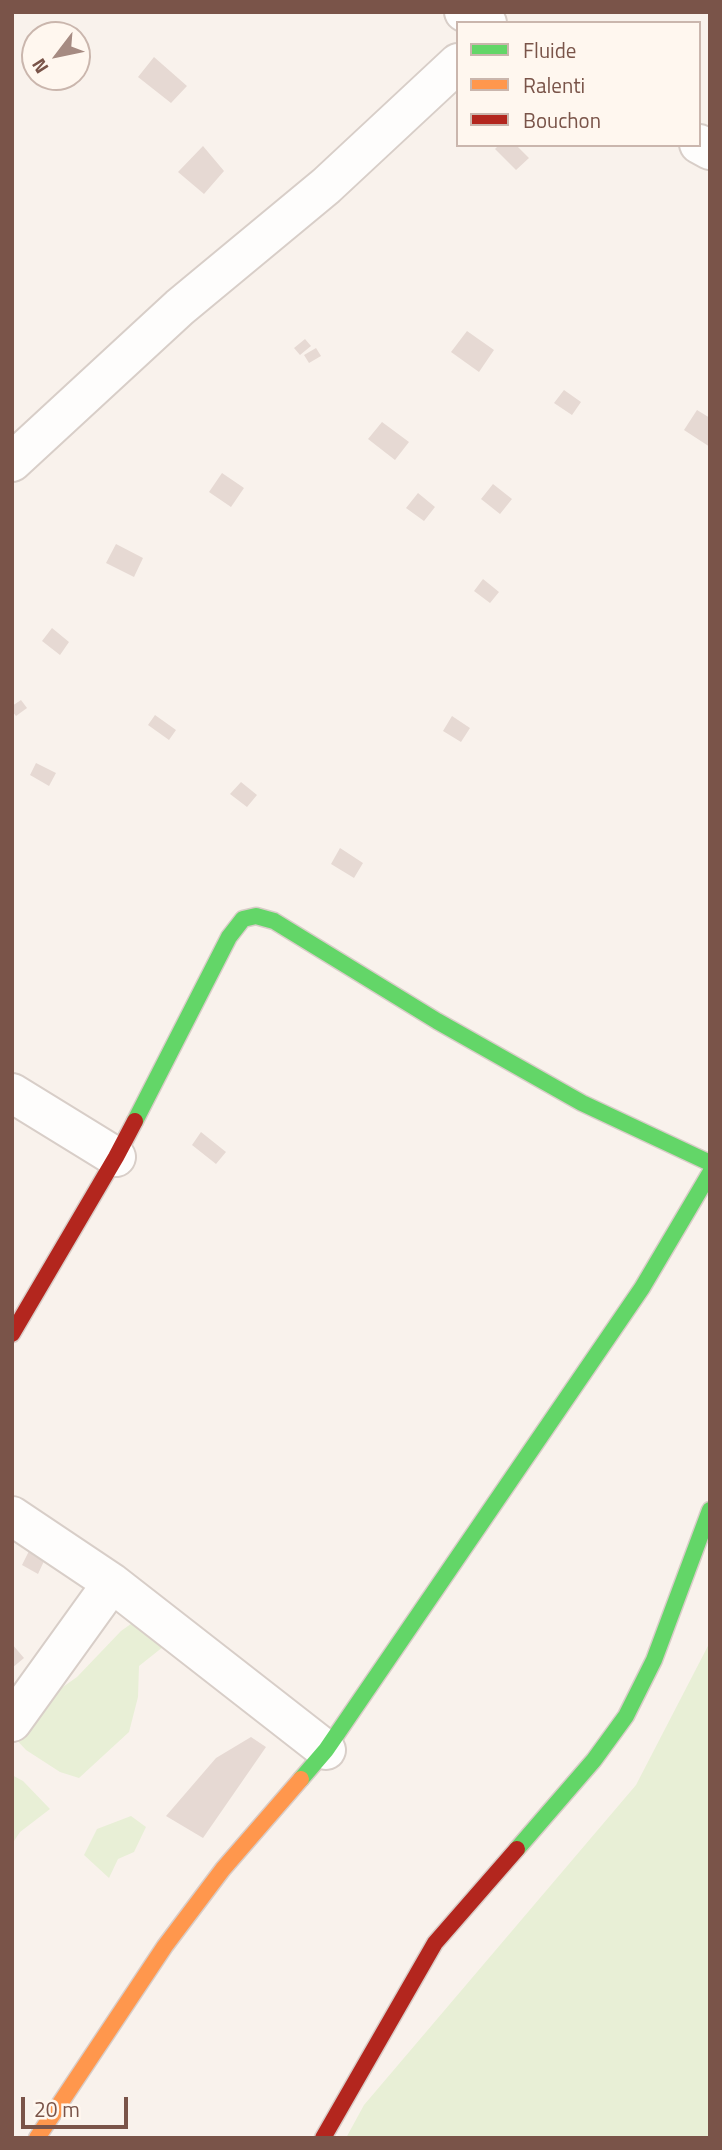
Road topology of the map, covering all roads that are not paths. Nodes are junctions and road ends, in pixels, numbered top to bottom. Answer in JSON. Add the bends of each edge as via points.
{"nodes":[{"id":1,"x":464,"y":12,"type":"edge"},
{"id":2,"x":483,"y":21,"type":"edge"},
{"id":3,"x":456,"y":65,"type":"edge"},
{"id":4,"x":12,"y":462,"type":"edge"},
{"id":5,"x":18,"y":1108,"type":"edge"},
{"id":6,"x":116,"y":1157,"type":"junction"},
{"id":7,"x":710,"y":1163,"type":"edge"},
{"id":8,"x":710,"y":1173,"type":"edge"},
{"id":9,"x":12,"y":1334,"type":"edge"},
{"id":10,"x":710,"y":1510,"type":"edge"},
{"id":11,"x":12,"y":1516,"type":"edge"},
{"id":12,"x":112,"y":1583,"type":"junction"},
{"id":13,"x":12,"y":1722,"type":"edge"},
{"id":14,"x":326,"y":1750,"type":"junction"},
{"id":15,"x":37,"y":2138,"type":"edge"},
{"id":16,"x":323,"y":2138,"type":"edge"}],
"edges":[{"from":1,"to":2,"type":"street"},
{"from":3,"to":4,"type":"street","via":[[326,186],[180,307]]},
{"from":5,"to":6,"type":"street"},
{"from":6,"to":7,"type":"street","via":[[229,937],[243,919],[257,916],[274,920],[437,1021],[582,1103]]},
{"from":6,"to":9,"type":"street"},
{"from":8,"to":14,"type":"street","via":[[642,1288]]},
{"from":10,"to":16,"type":"street","via":[[654,1661],[626,1716],[594,1760],[435,1943]]},
{"from":11,"to":12,"type":"street"},
{"from":12,"to":13,"type":"street"},
{"from":12,"to":14,"type":"street"},
{"from":14,"to":15,"type":"street","via":[[223,1869]]}]}
